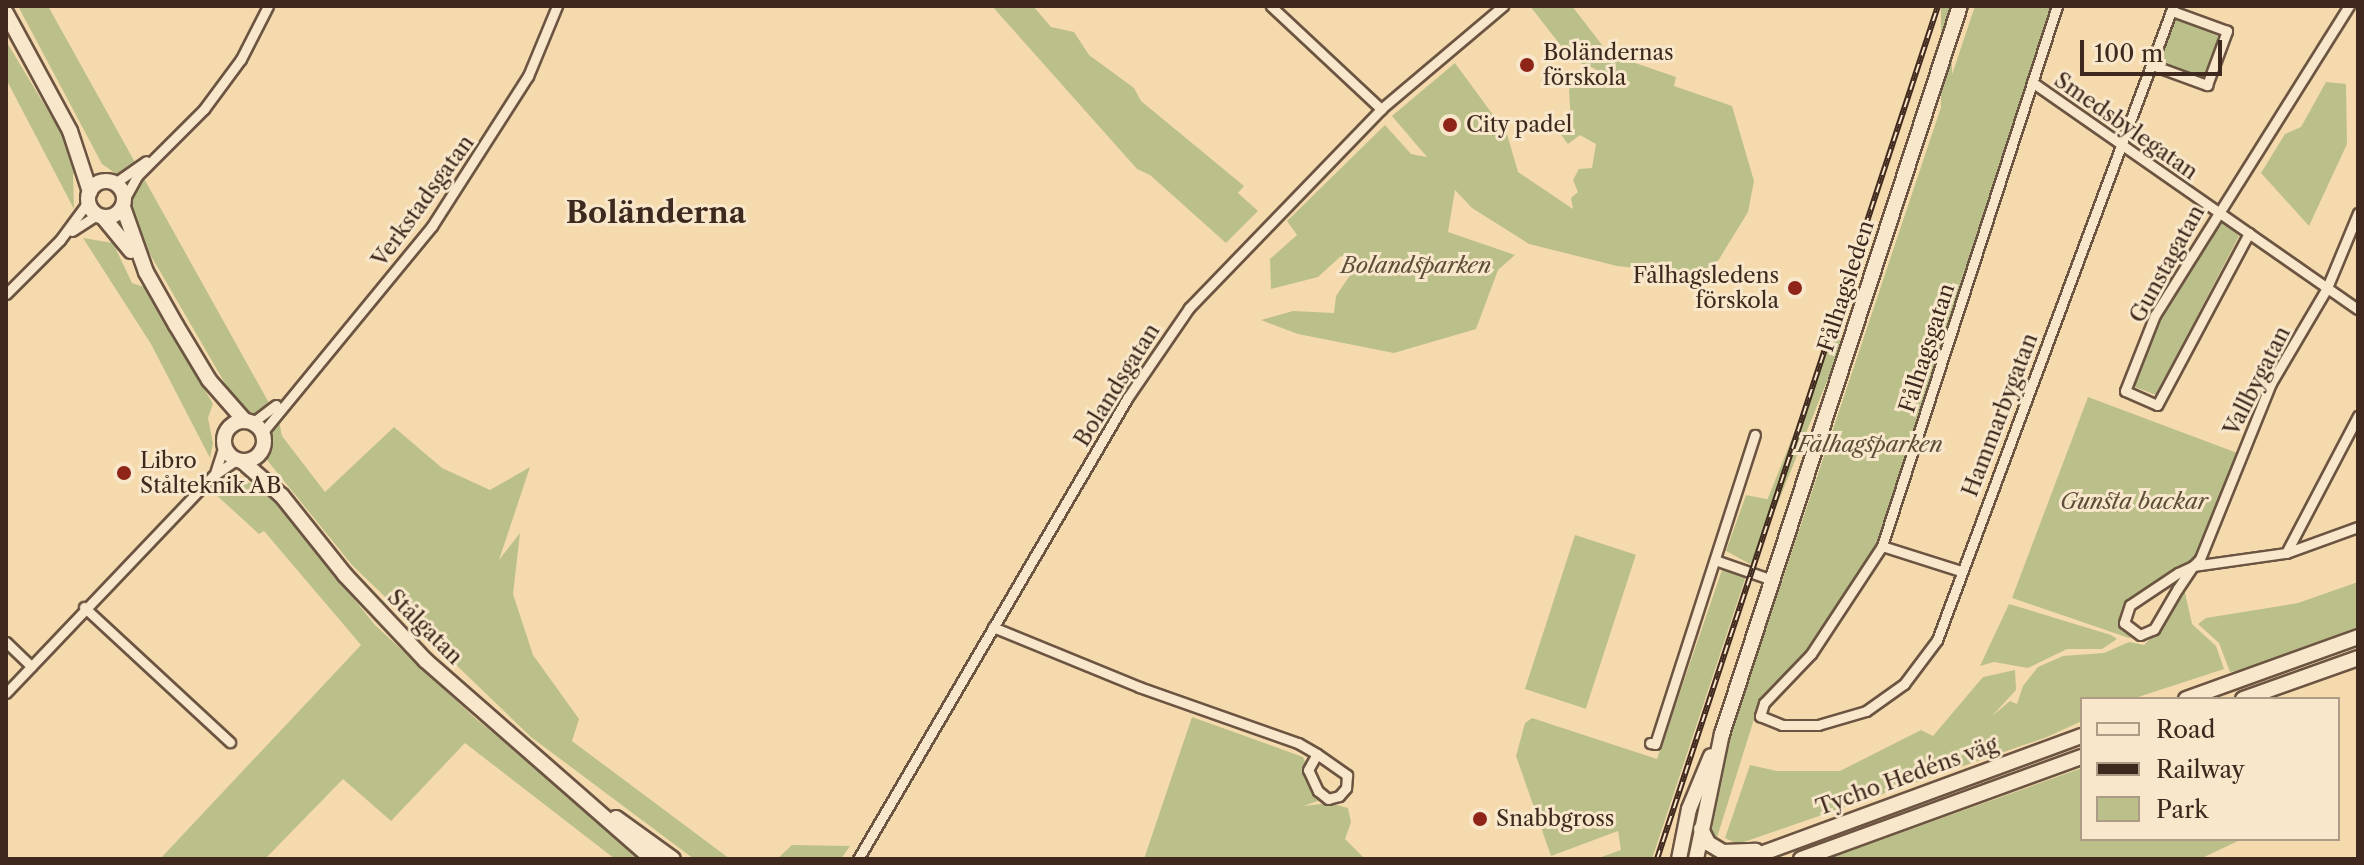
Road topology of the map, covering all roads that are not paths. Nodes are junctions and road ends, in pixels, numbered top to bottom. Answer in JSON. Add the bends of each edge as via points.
{"nodes":[{"id":1,"x":268,"y":6,"type":"edge"},
{"id":2,"x":557,"y":6,"type":"edge"},
{"id":3,"x":1271,"y":6,"type":"edge"},
{"id":4,"x":1503,"y":6,"type":"edge"},
{"id":5,"x":1960,"y":6,"type":"edge"},
{"id":6,"x":2057,"y":6,"type":"edge"},
{"id":7,"x":2349,"y":6,"type":"edge"},
{"id":8,"x":2173,"y":8,"type":"edge"},
{"id":9,"x":6,"y":13,"type":"edge"},
{"id":10,"x":6,"y":26,"type":"edge"},
{"id":11,"x":2152,"y":65,"type":"junction"},
{"id":12,"x":2032,"y":82,"type":"junction"},
{"id":13,"x":46,"y":87,"type":"junction"},
{"id":14,"x":1381,"y":109,"type":"junction"},
{"id":15,"x":70,"y":131,"type":"junction"},
{"id":16,"x":2122,"y":146,"type":"junction"},
{"id":17,"x":161,"y":149,"type":"junction"},
{"id":18,"x":113,"y":182,"type":"junction"},
{"id":19,"x":124,"y":202,"type":"junction"},
{"id":20,"x":94,"y":207,"type":"junction"},
{"id":21,"x":2217,"y":211,"type":"junction"},
{"id":22,"x":2358,"y":213,"type":"edge"},
{"id":23,"x":2249,"y":233,"type":"junction"},
{"id":24,"x":60,"y":240,"type":"junction"},
{"id":25,"x":146,"y":272,"type":"junction"},
{"id":26,"x":2327,"y":288,"type":"junction"},
{"id":27,"x":6,"y":294,"type":"edge"},
{"id":28,"x":2358,"y":309,"type":"edge"},
{"id":29,"x":209,"y":380,"type":"junction"},
{"id":30,"x":2358,"y":416,"type":"edge"},
{"id":31,"x":253,"y":426,"type":"junction"},
{"id":32,"x":1755,"y":435,"type":"dead end"},
{"id":33,"x":225,"y":439,"type":"junction"},
{"id":34,"x":261,"y":451,"type":"junction"},
{"id":35,"x":239,"y":460,"type":"junction"},
{"id":36,"x":213,"y":476,"type":"junction"},
{"id":37,"x":282,"y":496,"type":"junction"},
{"id":38,"x":2358,"y":527,"type":"edge"},
{"id":39,"x":1882,"y":546,"type":"junction"},
{"id":40,"x":2286,"y":553,"type":"junction"},
{"id":41,"x":1715,"y":560,"type":"junction"},
{"id":42,"x":2193,"y":566,"type":"junction"},
{"id":43,"x":1961,"y":571,"type":"junction"},
{"id":44,"x":1772,"y":580,"type":"junction"},
{"id":45,"x":84,"y":607,"type":"junction"},
{"id":46,"x":993,"y":627,"type":"junction"},
{"id":47,"x":2358,"y":637,"type":"edge"},
{"id":48,"x":6,"y":642,"type":"edge"},
{"id":49,"x":2358,"y":658,"type":"edge"},
{"id":50,"x":31,"y":666,"type":"junction"},
{"id":51,"x":6,"y":693,"type":"edge"},
{"id":52,"x":2192,"y":697,"type":"edge"},
{"id":53,"x":2249,"y":697,"type":"edge"},
{"id":54,"x":1760,"y":716,"type":"joint"},
{"id":55,"x":1722,"y":734,"type":"junction"},
{"id":56,"x":2080,"y":737,"type":"edge"},
{"id":57,"x":230,"y":742,"type":"dead end"},
{"id":58,"x":1650,"y":743,"type":"dead end"},
{"id":59,"x":1317,"y":754,"type":"junction"},
{"id":60,"x":2080,"y":758,"type":"edge"},
{"id":61,"x":553,"y":774,"type":"junction"},
{"id":62,"x":1701,"y":829,"type":"junction"},
{"id":63,"x":1776,"y":848,"type":"junction"},
{"id":64,"x":652,"y":859,"type":"edge"},
{"id":65,"x":673,"y":859,"type":"edge"},
{"id":66,"x":858,"y":859,"type":"edge"},
{"id":67,"x":1679,"y":859,"type":"edge"},
{"id":68,"x":1696,"y":859,"type":"edge"},
{"id":69,"x":1747,"y":859,"type":"edge"},
{"id":70,"x":1801,"y":859,"type":"edge"}],
"edges":[{"from":1,"to":17,"type":"street","via":[[232,72],[204,109]]},
{"from":2,"to":31,"type":"street","name":"Verkstadsgatan","via":[[528,76],[439,216],[288,395]]},
{"from":3,"to":14,"type":"street"},
{"from":4,"to":14,"type":"street","name":"Bolandsgatan"},
{"from":5,"to":44,"type":"main road","name":"Fålhagsleden"},
{"from":6,"to":12,"type":"street","name":"Fålhagsgatan"},
{"from":7,"to":21,"type":"street","name":"Gunstagatan"},
{"from":8,"to":11,"type":"street","name":"Hammarbygatan"},
{"from":8,"to":11,"type":"street","via":[[2227,31],[2207,85]]},
{"from":9,"to":13,"type":"main road"},
{"from":10,"to":13,"type":"main road"},
{"from":11,"to":16,"type":"street","name":"Hammarbygatan"},
{"from":12,"to":16,"type":"street","name":"Smedsbylegatan"},
{"from":12,"to":39,"type":"street","name":"Fålhagsgatan"},
{"from":13,"to":15,"type":"main road"},
{"from":14,"to":46,"type":"street","name":"Bolandsgatan","via":[[1189,308],[1128,397]]},
{"from":15,"to":18,"type":"main road"},
{"from":15,"to":20,"type":"main road"},
{"from":16,"to":21,"type":"street","name":"Smedsbylegatan"},
{"from":16,"to":43,"type":"street","name":"Hammarbygatan"},
{"from":17,"to":18,"type":"street"},
{"from":17,"to":19,"type":"street"},
{"from":18,"to":19,"type":"main road"},
{"from":18,"to":20,"type":"main road","via":[[99,183]]},
{"from":19,"to":20,"type":"main road"},
{"from":19,"to":25,"type":"main road"},
{"from":20,"to":24,"type":"street"},
{"from":20,"to":24,"type":"street"},
{"from":20,"to":25,"type":"main road"},
{"from":21,"to":23,"type":"street","name":"Smedsbylegatan"},
{"from":21,"to":23,"type":"street","name":"Gunstagatan","via":[[2155,315],[2125,391],[2157,405]]},
{"from":22,"to":26,"type":"street","name":"Vallbygatan"},
{"from":23,"to":26,"type":"street","name":"Smedsbylegatan"},
{"from":24,"to":27,"type":"street"},
{"from":25,"to":29,"type":"main road"},
{"from":26,"to":28,"type":"street","name":"Smedsbylegatan"},
{"from":26,"to":42,"type":"street","name":"Vallbygatan","via":[[2271,383]]},
{"from":29,"to":31,"type":"main road"},
{"from":29,"to":33,"type":"main road"},
{"from":30,"to":40,"type":"street"},
{"from":31,"to":33,"type":"main road"},
{"from":31,"to":34,"type":"main road"},
{"from":32,"to":41,"type":"street"},
{"from":33,"to":35,"type":"main road","name":"Stålgatan"},
{"from":33,"to":36,"type":"street"},
{"from":34,"to":35,"type":"main road"},
{"from":34,"to":37,"type":"main road","name":"Stålgatan"},
{"from":35,"to":36,"type":"street"},
{"from":35,"to":37,"type":"main road","name":"Stålgatan"},
{"from":36,"to":45,"type":"street"},
{"from":37,"to":61,"type":"main road","name":"Stålgatan","via":[[396,632]]},
{"from":38,"to":40,"type":"street"},
{"from":39,"to":43,"type":"street"},
{"from":39,"to":54,"type":"street","name":"Fålhagsgatan","via":[[1811,654],[1764,703]]},
{"from":40,"to":42,"type":"street"},
{"from":41,"to":44,"type":"street"},
{"from":41,"to":58,"type":"street","via":[[1655,744]]},
{"from":42,"to":42,"type":"street","name":"Vallbygatan","via":[[2154,629],[2140,635],[2127,627],[2130,605]]},
{"from":43,"to":54,"type":"street","name":"Hammarbygatan","via":[[1937,640],[1904,684],[1866,711],[1818,725],[1782,725]]},
{"from":44,"to":55,"type":"main road","name":"Fålhagsleden"},
{"from":45,"to":50,"type":"street"},
{"from":45,"to":57,"type":"street"},
{"from":46,"to":59,"type":"street"},
{"from":46,"to":66,"type":"street","name":"Bolandsgatan"},
{"from":47,"to":52,"type":"main road"},
{"from":48,"to":50,"type":"street"},
{"from":49,"to":53,"type":"main road"},
{"from":50,"to":51,"type":"street"},
{"from":55,"to":62,"type":"main road","name":"Fålhagsleden"},
{"from":55,"to":67,"type":"main road","name":"Fålhagsleden","via":[[1699,781]]},
{"from":56,"to":63,"type":"main road","name":"Tycho Hedéns väg"},
{"from":59,"to":59,"type":"street","via":[[1347,775],[1346,788],[1328,799],[1308,770]]},
{"from":60,"to":70,"type":"main road","name":"Tycho Hedéns väg"},
{"from":61,"to":64,"type":"main road","name":"Stålgatan"},
{"from":61,"to":65,"type":"main road","name":"Stålgatan"},
{"from":62,"to":63,"type":"main road","via":[[1708,843],[1729,854]]},
{"from":62,"to":68,"type":"main road","name":"Fålhagsleden"},
{"from":63,"to":69,"type":"main road","name":"Tycho Hedéns väg"}]}
